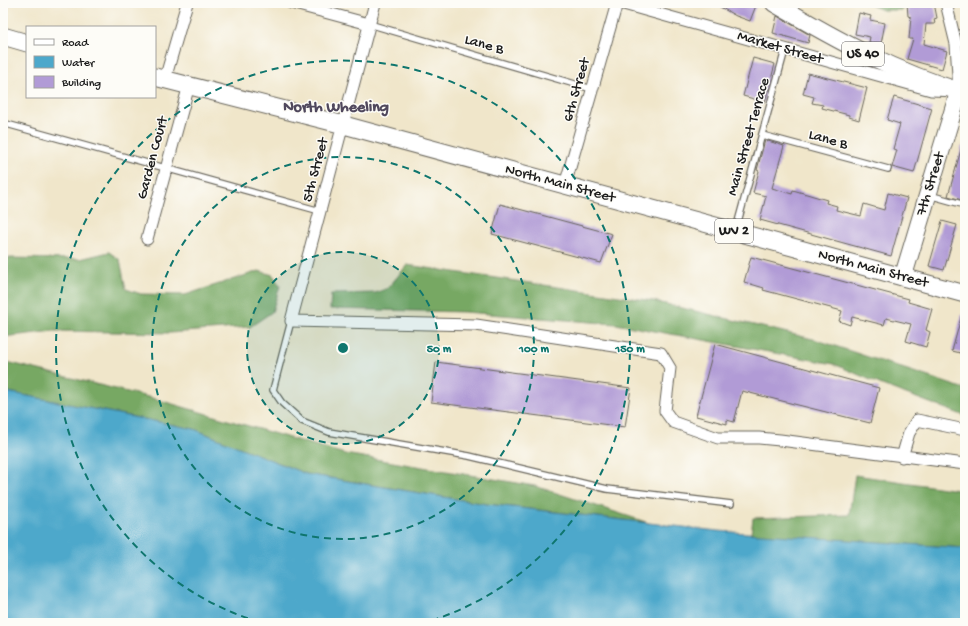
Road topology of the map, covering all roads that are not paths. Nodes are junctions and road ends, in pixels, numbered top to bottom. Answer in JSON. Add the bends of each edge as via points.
{"nodes":[{"id":1,"x":186,"y":3,"type":"edge"},
{"id":2,"x":292,"y":3,"type":"edge"},
{"id":3,"x":375,"y":3,"type":"edge"},
{"id":4,"x":617,"y":3,"type":"edge"},
{"id":5,"x":620,"y":3,"type":"edge"},
{"id":6,"x":774,"y":3,"type":"edge"},
{"id":7,"x":946,"y":3,"type":"edge"},
{"id":8,"x":369,"y":24,"type":"junction"},
{"id":9,"x":3,"y":36,"type":"edge"},
{"id":10,"x":26,"y":43,"type":"edge"},
{"id":11,"x":786,"y":50,"type":"junction"},
{"id":12,"x":160,"y":78,"type":"edge"},
{"id":13,"x":189,"y":84,"type":"junction"},
{"id":14,"x":592,"y":89,"type":"junction"},
{"id":15,"x":962,"y":92,"type":"edge"},
{"id":16,"x":3,"y":122,"type":"edge"},
{"id":17,"x":344,"y":125,"type":"junction"},
{"id":18,"x":762,"y":134,"type":"junction"},
{"id":19,"x":166,"y":168,"type":"junction"},
{"id":20,"x":888,"y":170,"type":"dead end"},
{"id":21,"x":565,"y":186,"type":"junction"},
{"id":22,"x":928,"y":195,"type":"junction"},
{"id":23,"x":965,"y":205,"type":"edge"},
{"id":24,"x":321,"y":212,"type":"junction"},
{"id":25,"x":735,"y":232,"type":"junction"},
{"id":26,"x":147,"y":239,"type":"dead end"},
{"id":27,"x":904,"y":277,"type":"junction"},
{"id":28,"x":965,"y":294,"type":"edge"},
{"id":29,"x":291,"y":321,"type":"junction"},
{"id":30,"x":965,"y":430,"type":"edge"},
{"id":31,"x":902,"y":457,"type":"junction"},
{"id":32,"x":965,"y":464,"type":"edge"},
{"id":33,"x":731,"y":504,"type":"dead end"}],
"edges":[{"from":1,"to":12,"type":"street"},
{"from":2,"to":8,"type":"street"},
{"from":3,"to":8,"type":"street","name":"5th Street"},
{"from":4,"to":14,"type":"street","name":"6th Street"},
{"from":5,"to":11,"type":"street","name":"Market Street"},
{"from":6,"to":15,"type":"main road","number":"US 40","via":[[884,64]]},
{"from":7,"to":15,"type":"street","via":[[956,44]]},
{"from":8,"to":14,"type":"lane","name":"Lane B"},
{"from":8,"to":17,"type":"street","name":"5th Street"},
{"from":9,"to":10,"type":"main road"},
{"from":11,"to":15,"type":"street","name":"Market Street","via":[[931,90]]},
{"from":11,"to":18,"type":"lane","name":"Main Street Terrace"},
{"from":12,"to":13,"type":"main road","name":"North Main Street","number":"WV 2"},
{"from":13,"to":17,"type":"main road","name":"North Main Street","number":"WV 2"},
{"from":13,"to":19,"type":"street","name":"Garden Court"},
{"from":14,"to":21,"type":"street","name":"6th Street"},
{"from":15,"to":22,"type":"main road","name":"7th Street"},
{"from":16,"to":19,"type":"lane"},
{"from":17,"to":21,"type":"main road","name":"North Main Street","number":"WV 2"},
{"from":17,"to":24,"type":"street","name":"5th Street"},
{"from":18,"to":20,"type":"lane","name":"Lane B"},
{"from":18,"to":25,"type":"lane","name":"Main Street Terrace"},
{"from":19,"to":24,"type":"lane"},
{"from":19,"to":26,"type":"street","name":"Garden Court"},
{"from":21,"to":25,"type":"main road","name":"North Main Street","number":"WV 2"},
{"from":22,"to":23,"type":"lane"},
{"from":22,"to":27,"type":"main road","name":"7th Street"},
{"from":24,"to":29,"type":"street","name":"5th Street"},
{"from":25,"to":27,"type":"main road","name":"North Main Street","number":"WV 2"},
{"from":27,"to":28,"type":"main road","name":"North Main Street"},
{"from":29,"to":31,"type":"street","via":[[476,325],[661,354],[670,368],[665,411],[674,422],[718,438],[780,440]]},
{"from":29,"to":33,"type":"lane","via":[[274,390],[282,403],[302,421],[329,432],[469,456],[607,489]]},
{"from":30,"to":31,"type":"street","via":[[917,420],[908,433]]},
{"from":31,"to":32,"type":"street"}]}
